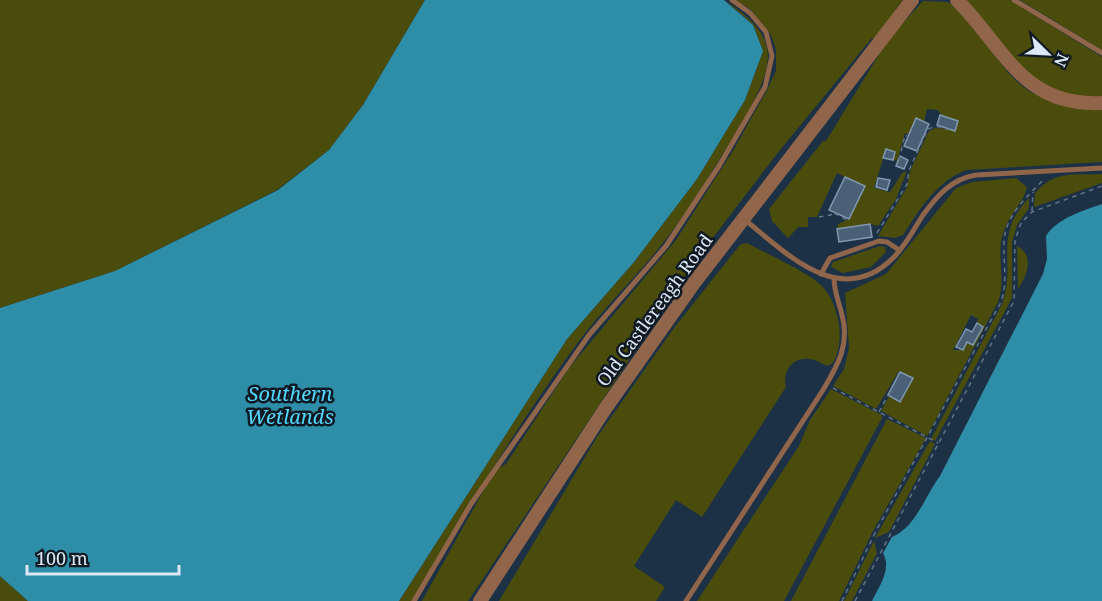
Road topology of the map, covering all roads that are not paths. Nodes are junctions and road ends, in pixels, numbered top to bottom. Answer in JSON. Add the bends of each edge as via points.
{"nodes":[{"id":1,"x":732,"y":0,"type":"edge"},
{"id":2,"x":912,"y":0,"type":"edge"},
{"id":3,"x":957,"y":0,"type":"edge"},
{"id":4,"x":1014,"y":0,"type":"edge"},
{"id":5,"x":1102,"y":53,"type":"edge"},
{"id":6,"x":1102,"y":103,"type":"edge"},
{"id":7,"x":1102,"y":168,"type":"edge"},
{"id":8,"x":743,"y":218,"type":"junction"},
{"id":9,"x":899,"y":250,"type":"junction"},
{"id":10,"x":821,"y":274,"type":"junction"},
{"id":11,"x":834,"y":278,"type":"junction"},
{"id":12,"x":414,"y":601,"type":"edge"},
{"id":13,"x":480,"y":601,"type":"edge"},
{"id":14,"x":686,"y":601,"type":"edge"}],
"edges":[{"from":1,"to":12,"type":"lane","via":[[766,32],[772,56],[765,87],[666,246],[589,335],[471,504]]},
{"from":2,"to":8,"type":"street","name":"Old Castlereagh Road"},
{"from":3,"to":6,"type":"street","via":[[982,26],[1012,69],[1033,87],[1064,101]]},
{"from":4,"to":5,"type":"lane"},
{"from":7,"to":9,"type":"lane","via":[[958,179],[934,201]]},
{"from":8,"to":10,"type":"lane","via":[[792,258]]},
{"from":8,"to":13,"type":"street","name":"Old Castlereagh Road","via":[[605,409]]},
{"from":9,"to":10,"type":"lane","via":[[879,241],[830,258]]},
{"from":9,"to":11,"type":"lane","via":[[869,274],[853,279]]},
{"from":10,"to":11,"type":"lane"},
{"from":11,"to":14,"type":"lane","via":[[843,320],[843,355]]}]}
